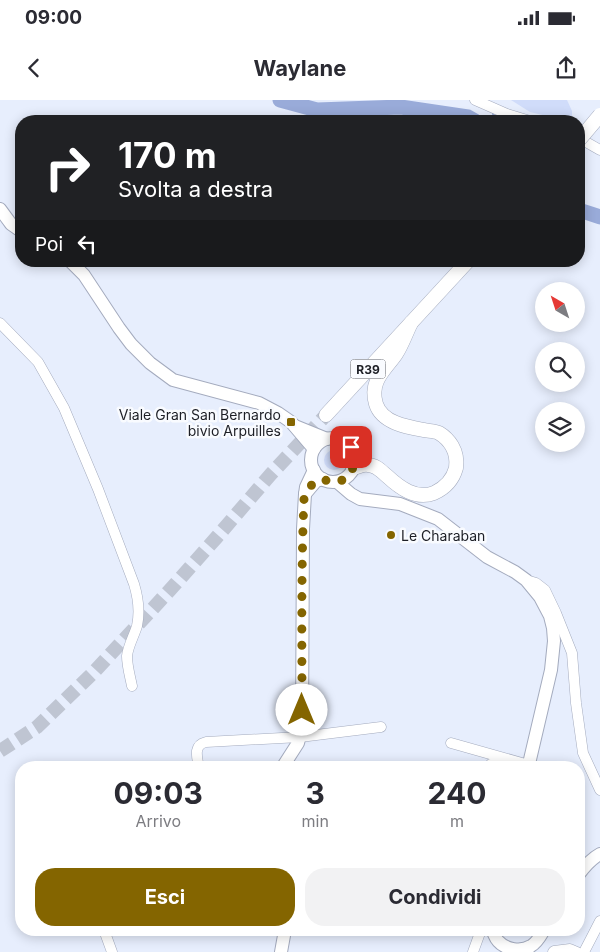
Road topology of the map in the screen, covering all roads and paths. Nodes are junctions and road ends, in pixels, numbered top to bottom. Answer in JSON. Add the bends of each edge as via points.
{"nodes":[{"id":1,"x":475,"y":100,"type":"edge"},
{"id":2,"x":509,"y":115,"type":"edge"},
{"id":3,"x":600,"y":115,"type":"edge"},
{"id":4,"x":585,"y":132,"type":"edge"},
{"id":5,"x":585,"y":142,"type":"edge"},
{"id":6,"x":598,"y":148,"type":"edge"},
{"id":7,"x":0,"y":209,"type":"edge"},
{"id":8,"x":15,"y":227,"type":"edge"},
{"id":9,"x":76,"y":267,"type":"edge"},
{"id":10,"x":462,"y":267,"type":"edge"},
{"id":11,"x":0,"y":323,"type":"edge"},
{"id":12,"x":411,"y":323,"type":"junction"},
{"id":13,"x":326,"y":414,"type":"tunnel mouth"},
{"id":14,"x":293,"y":425,"type":"junction"},
{"id":15,"x":327,"y":439,"type":"junction"},
{"id":16,"x":314,"y":450,"type":"junction"},
{"id":17,"x":318,"y":475,"type":"junction"},
{"id":18,"x":346,"y":475,"type":"junction"},
{"id":19,"x":526,"y":580,"type":"junction"},
{"id":20,"x":132,"y":686,"type":"dead end"},
{"id":21,"x":381,"y":727,"type":"dead end"},
{"id":22,"x":300,"y":737,"type":"junction"},
{"id":23,"x":451,"y":743,"type":"dead end"},
{"id":24,"x":198,"y":761,"type":"edge"},
{"id":25,"x":286,"y":761,"type":"edge"},
{"id":26,"x":512,"y":761,"type":"edge"},
{"id":27,"x":526,"y":761,"type":"edge"},
{"id":28,"x":599,"y":789,"type":"edge"},
{"id":29,"x":600,"y":854,"type":"edge"},
{"id":30,"x":585,"y":866,"type":"edge"},
{"id":31,"x":600,"y":922,"type":"edge"},
{"id":32,"x":106,"y":936,"type":"edge"},
{"id":33,"x":285,"y":936,"type":"edge"},
{"id":34,"x":479,"y":936,"type":"edge"},
{"id":35,"x":495,"y":936,"type":"edge"},
{"id":36,"x":540,"y":936,"type":"edge"},
{"id":37,"x":112,"y":952,"type":"edge"},
{"id":38,"x":281,"y":952,"type":"edge"},
{"id":39,"x":473,"y":952,"type":"edge"},
{"id":40,"x":553,"y":952,"type":"edge"},
{"id":41,"x":577,"y":952,"type":"edge"},
{"id":42,"x":584,"y":952,"type":"edge"}],
"edges":[{"from":1,"to":2,"type":"street"},
{"from":3,"to":4,"type":"highway","bridge":true},
{"from":5,"to":6,"type":"street"},
{"from":7,"to":8,"type":"main road"},
{"from":9,"to":14,"type":"main road","via":[[131,344],[173,380],[259,403]]},
{"from":10,"to":12,"type":"highway","number":"R39"},
{"from":11,"to":20,"type":"street","via":[[38,362],[64,408],[134,584],[138,595],[138,614],[127,654]]},
{"from":12,"to":13,"type":"highway","number":"R39"},
{"from":12,"to":18,"type":"highway","via":[[396,353],[380,373],[374,395],[376,406],[392,422],[438,432],[449,441],[455,452],[453,477],[446,486],[421,496],[406,491],[367,464]]},
{"from":14,"to":15,"type":"main road"},
{"from":14,"to":16,"type":"main road"},
{"from":15,"to":16,"type":"main road"},
{"from":15,"to":18,"type":"main road","via":[[343,440],[351,447],[355,458]]},
{"from":16,"to":17,"type":"main road","via":[[311,460]]},
{"from":17,"to":18,"type":"main road","via":[[332,482]]},
{"from":17,"to":22,"type":"main road","via":[[306,487],[304,494]]},
{"from":18,"to":19,"type":"main road","via":[[351,494],[360,499],[400,504],[438,519],[487,557]]},
{"from":19,"to":27,"type":"main road","via":[[545,604],[554,641],[551,670]]},
{"from":19,"to":28,"type":"street","via":[[545,590],[572,653],[583,753]]},
{"from":21,"to":22,"type":"street"},
{"from":22,"to":24,"type":"street","via":[[201,743],[197,748]]},
{"from":22,"to":25,"type":"main road"},
{"from":23,"to":26,"type":"street"},
{"from":29,"to":30,"type":"main road"},
{"from":31,"to":42,"type":"street"},
{"from":32,"to":37,"type":"street"},
{"from":33,"to":38,"type":"main road"},
{"from":34,"to":39,"type":"street"},
{"from":35,"to":36,"type":"main road","via":[[508,948],[517,950],[531,946]]},
{"from":40,"to":41,"type":"street","via":[[570,949]]}]}
